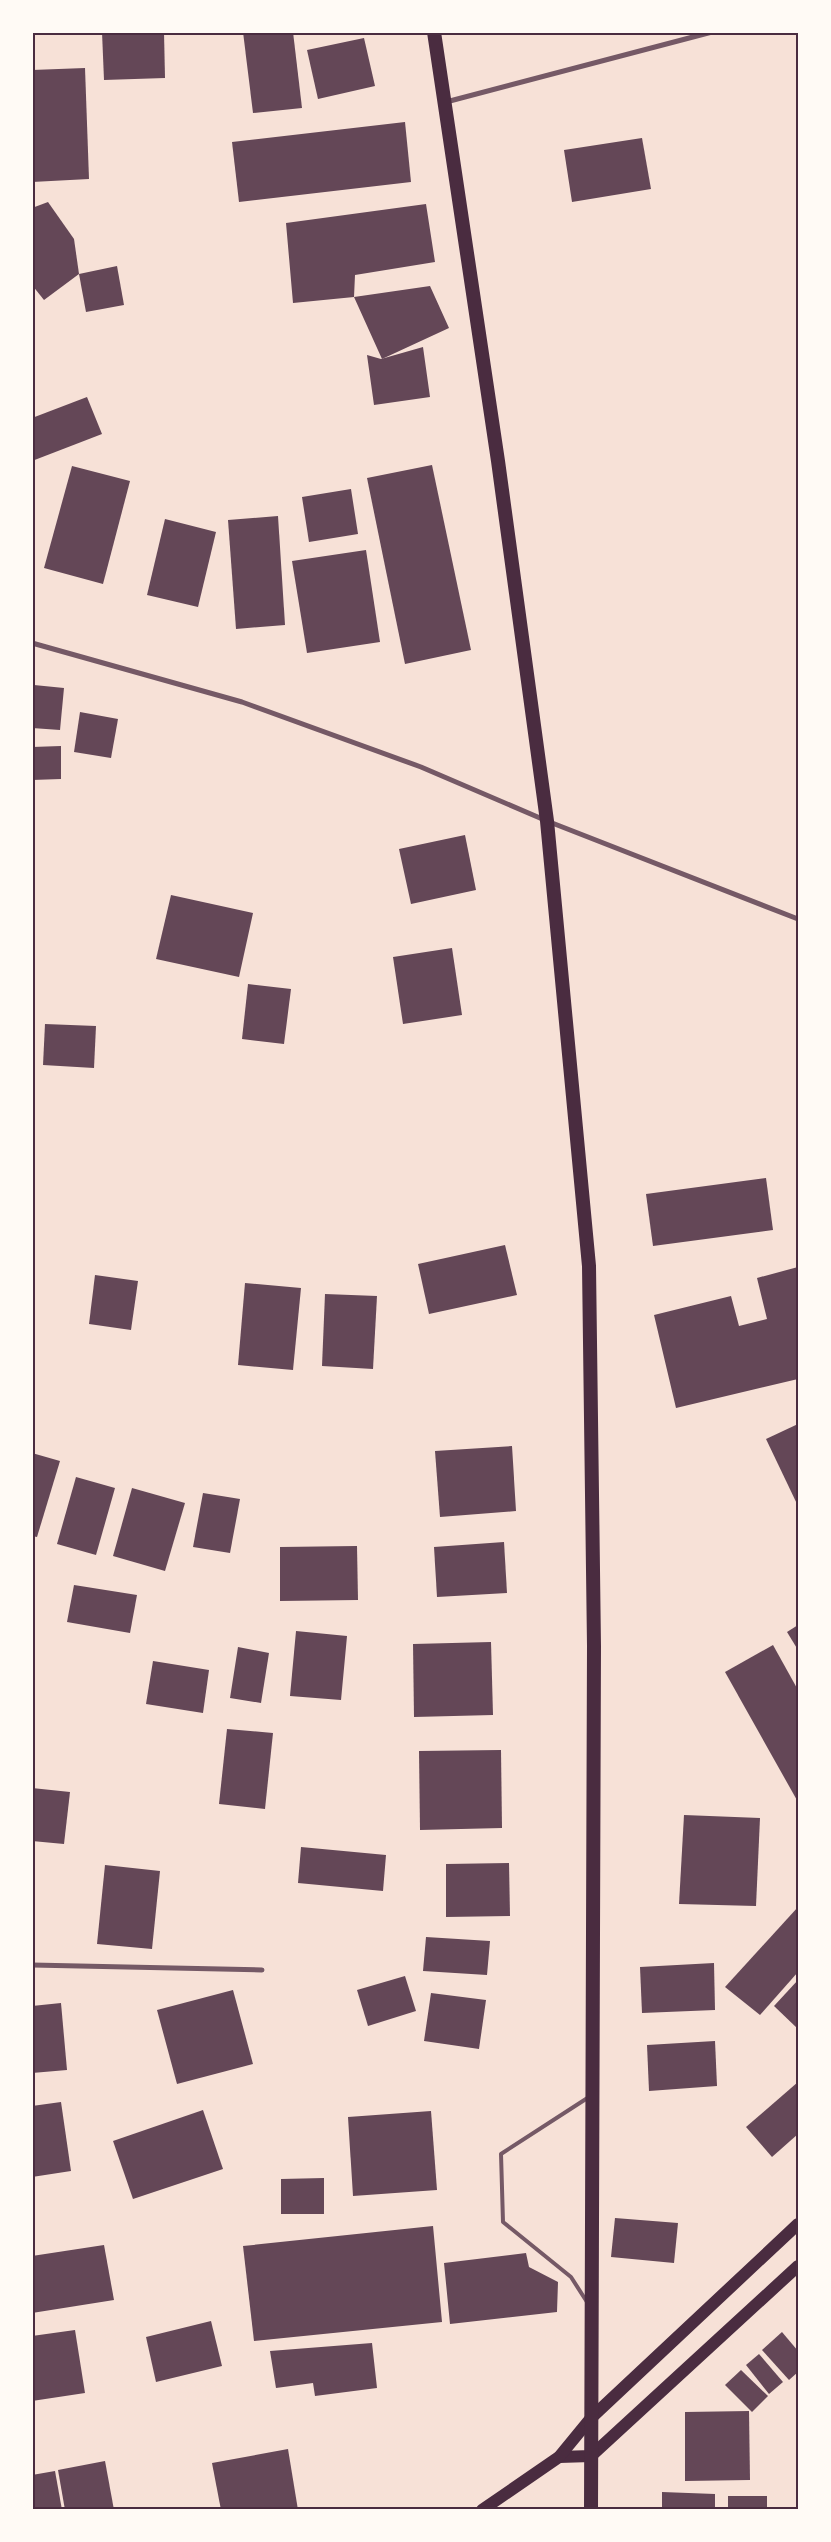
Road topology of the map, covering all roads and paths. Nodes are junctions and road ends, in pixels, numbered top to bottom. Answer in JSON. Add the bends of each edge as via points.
{"nodes":[{"id":1,"x":434,"y":32,"type":"edge"},
{"id":2,"x":712,"y":32,"type":"edge"},
{"id":3,"x":445,"y":102,"type":"junction"},
{"id":4,"x":32,"y":643,"type":"edge"},
{"id":5,"x":547,"y":821,"type":"junction"},
{"id":6,"x":798,"y":919,"type":"edge"},
{"id":7,"x":32,"y":1965,"type":"edge"},
{"id":8,"x":262,"y":1970,"type":"dead end"},
{"id":9,"x":592,"y":2096,"type":"junction"},
{"id":10,"x":798,"y":2224,"type":"edge"},
{"id":11,"x":798,"y":2266,"type":"edge"},
{"id":12,"x":591,"y":2308,"type":"junction"},
{"id":13,"x":591,"y":2418,"type":"junction"},
{"id":14,"x":591,"y":2456,"type":"junction"},
{"id":15,"x":559,"y":2457,"type":"junction"},
{"id":16,"x":482,"y":2510,"type":"edge"},
{"id":17,"x":591,"y":2510,"type":"edge"}],
"edges":[{"from":1,"to":3,"type":"highway"},
{"from":2,"to":3,"type":"street"},
{"from":3,"to":5,"type":"highway"},
{"from":4,"to":5,"type":"street","via":[[242,702],[421,767]]},
{"from":5,"to":6,"type":"street"},
{"from":5,"to":9,"type":"highway","via":[[589,1266],[594,1646]]},
{"from":7,"to":8,"type":"street"},
{"from":9,"to":12,"type":"highway"},
{"from":9,"to":12,"type":"lane","via":[[501,2154],[503,2222],[571,2277]]},
{"from":10,"to":13,"type":"main road"},
{"from":11,"to":14,"type":"main road"},
{"from":12,"to":13,"type":"highway"},
{"from":13,"to":14,"type":"highway"},
{"from":13,"to":15,"type":"main road"},
{"from":14,"to":15,"type":"main road"},
{"from":14,"to":17,"type":"highway"},
{"from":15,"to":16,"type":"main road"}]}
